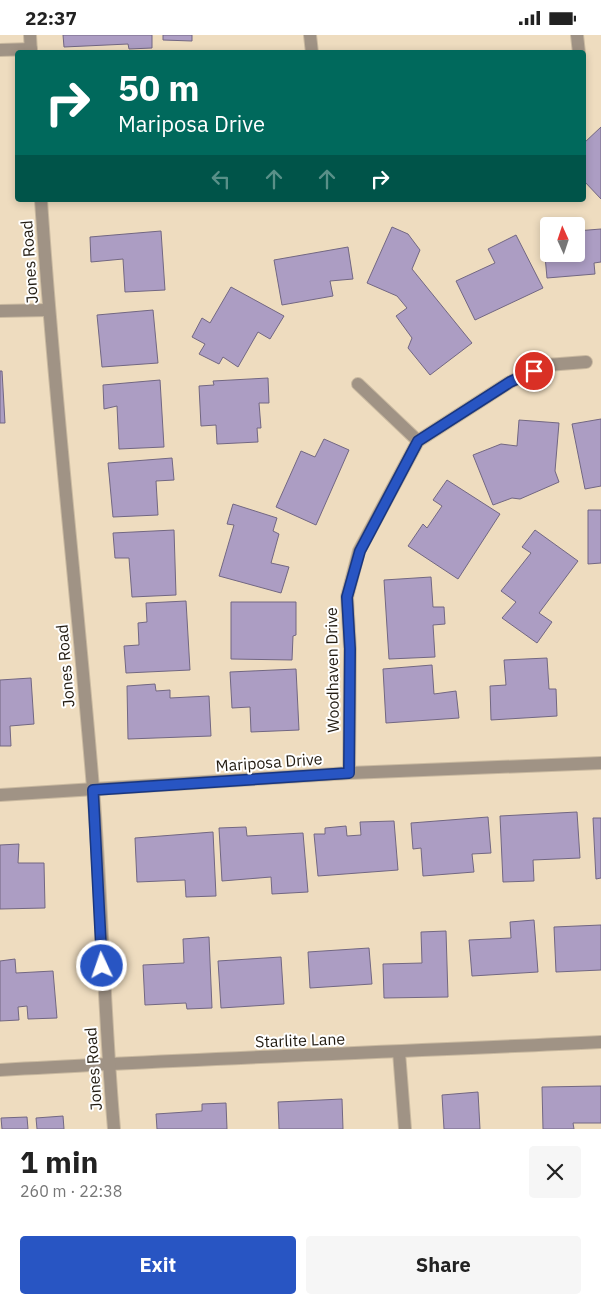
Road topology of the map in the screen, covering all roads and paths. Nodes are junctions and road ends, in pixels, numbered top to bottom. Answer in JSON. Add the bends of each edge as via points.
{"nodes":[{"id":1,"x":30,"y":35,"type":"edge"},
{"id":2,"x":310,"y":35,"type":"edge"},
{"id":3,"x":577,"y":35,"type":"edge"},
{"id":4,"x":0,"y":50,"type":"edge"},
{"id":5,"x":15,"y":50,"type":"edge"},
{"id":6,"x":31,"y":50,"type":"edge"},
{"id":7,"x":312,"y":50,"type":"edge"},
{"id":8,"x":579,"y":50,"type":"edge"},
{"id":9,"x":41,"y":202,"type":"edge"},
{"id":10,"x":48,"y":309,"type":"junction"},
{"id":11,"x":0,"y":311,"type":"edge"},
{"id":12,"x":586,"y":362,"type":"dead end"},
{"id":13,"x":358,"y":384,"type":"dead end"},
{"id":14,"x":418,"y":441,"type":"junction"},
{"id":15,"x":601,"y":763,"type":"edge"},
{"id":16,"x":349,"y":773,"type":"junction"},
{"id":17,"x":93,"y":790,"type":"junction"},
{"id":18,"x":0,"y":795,"type":"edge"},
{"id":19,"x":601,"y":1042,"type":"edge"},
{"id":20,"x":399,"y":1052,"type":"junction"},
{"id":21,"x":108,"y":1063,"type":"junction"},
{"id":22,"x":0,"y":1070,"type":"edge"},
{"id":23,"x":114,"y":1129,"type":"edge"},
{"id":24,"x":405,"y":1129,"type":"edge"}],
"edges":[{"from":1,"to":6,"type":"street"},
{"from":2,"to":7,"type":"street"},
{"from":3,"to":8,"type":"street"},
{"from":4,"to":5,"type":"street"},
{"from":9,"to":10,"type":"street","name":"Jones Road"},
{"from":10,"to":11,"type":"street"},
{"from":10,"to":17,"type":"street","name":"Jones Road"},
{"from":12,"to":14,"type":"street","name":"Woodhaven Drive","via":[[539,368],[510,382]]},
{"from":13,"to":14,"type":"street"},
{"from":14,"to":16,"type":"street","name":"Woodhaven Drive","via":[[360,551],[347,597]]},
{"from":15,"to":16,"type":"street","name":"Mariposa Drive"},
{"from":16,"to":17,"type":"street","name":"Mariposa Drive"},
{"from":17,"to":18,"type":"street","name":"Mariposa Drive"},
{"from":17,"to":21,"type":"street","name":"Jones Road"},
{"from":19,"to":20,"type":"street","name":"Starlite Lane"},
{"from":20,"to":21,"type":"street","name":"Starlite Lane"},
{"from":20,"to":24,"type":"street"},
{"from":21,"to":22,"type":"street","name":"Starlite Lane"},
{"from":21,"to":23,"type":"street","name":"Jones Road"}]}
